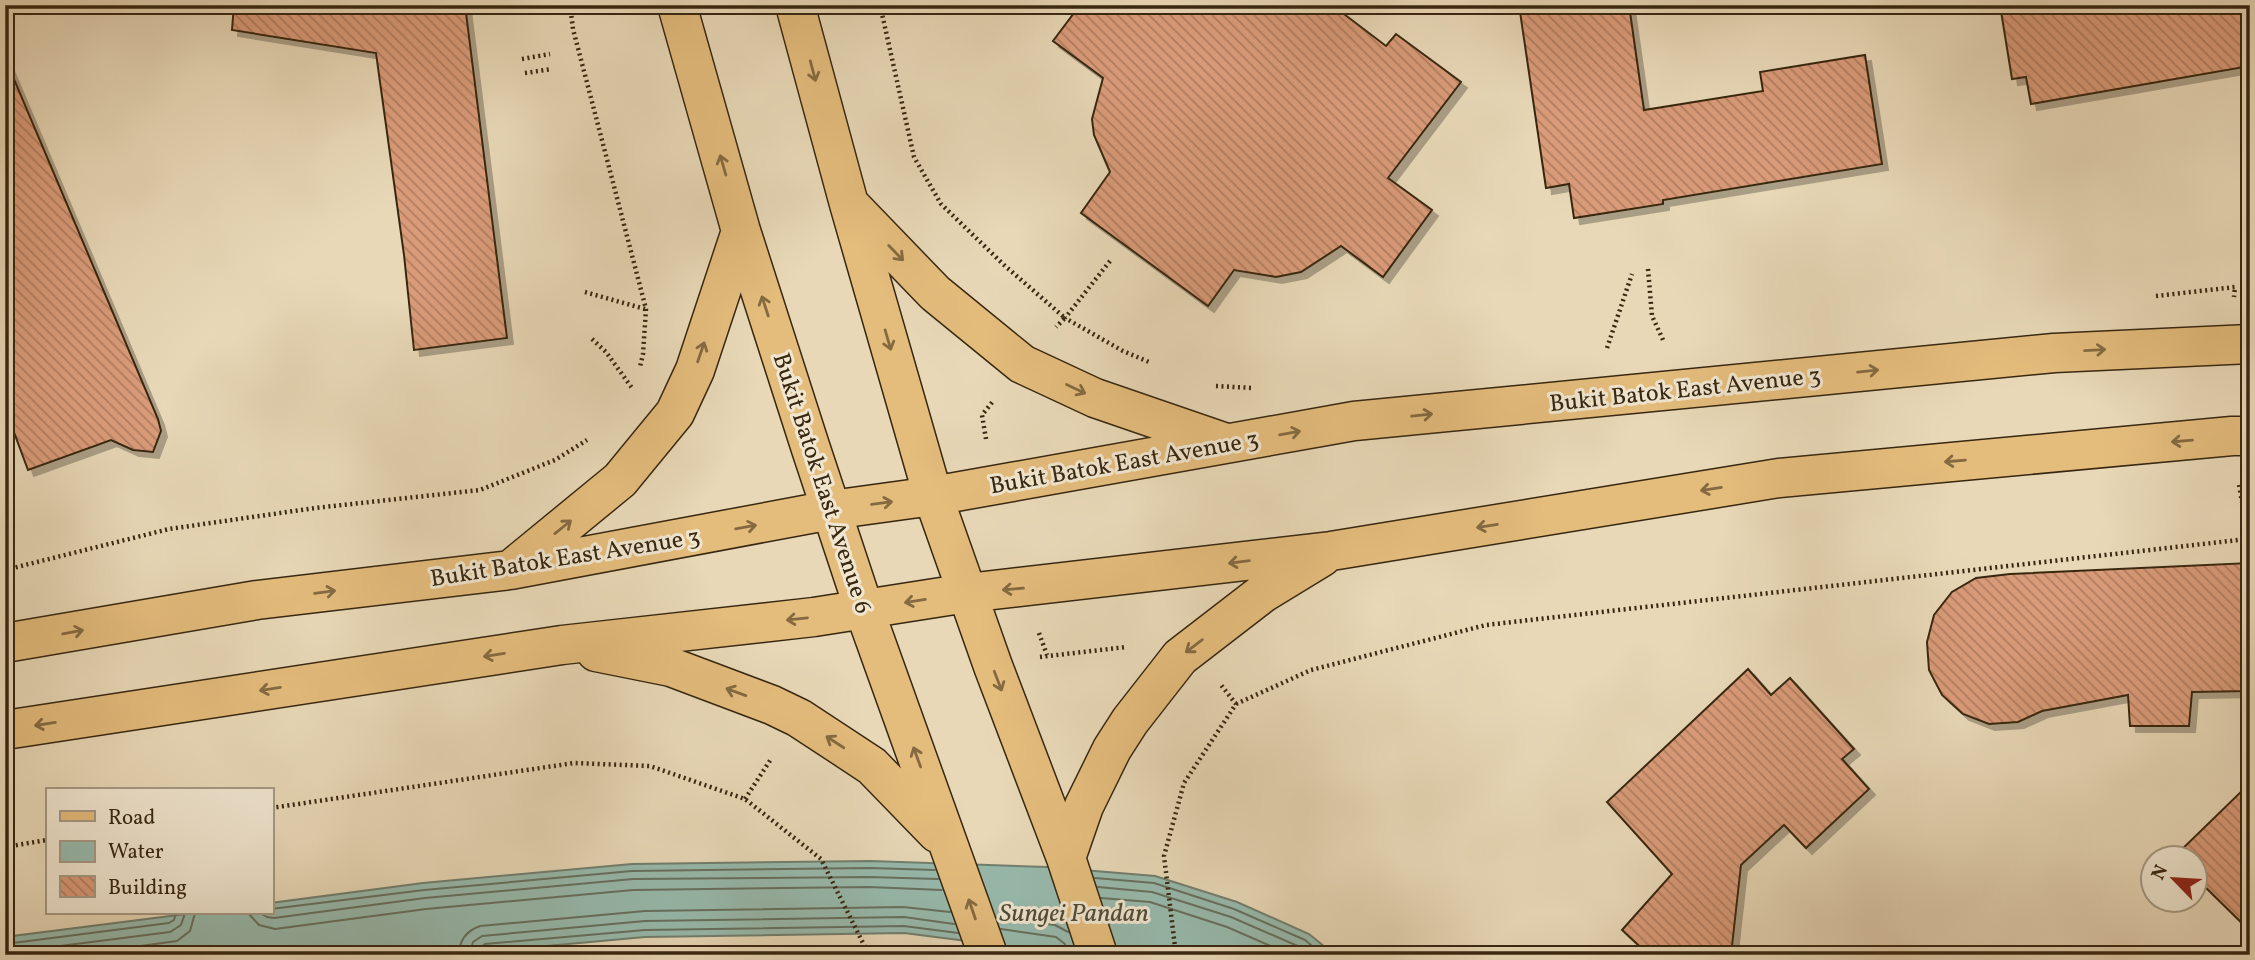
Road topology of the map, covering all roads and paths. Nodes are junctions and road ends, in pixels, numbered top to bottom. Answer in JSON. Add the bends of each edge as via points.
{"nodes":[{"id":1,"x":570,"y":5,"type":"edge"},
{"id":2,"x":677,"y":5,"type":"edge"},
{"id":3,"x":795,"y":5,"type":"edge"},
{"id":4,"x":550,"y":54,"type":"dead end"},
{"id":5,"x":522,"y":59,"type":"dead end"},
{"id":6,"x":552,"y":69,"type":"dead end"},
{"id":7,"x":525,"y":73,"type":"dead end"},
{"id":8,"x":849,"y":204,"type":"junction"},
{"id":9,"x":741,"y":231,"type":"junction"},
{"id":10,"x":1110,"y":261,"type":"dead end"},
{"id":11,"x":1648,"y":269,"type":"dead end"},
{"id":12,"x":1632,"y":274,"type":"dead end"},
{"id":13,"x":2235,"y":287,"type":"dead end"},
{"id":14,"x":585,"y":292,"type":"dead end"},
{"id":15,"x":2153,"y":297,"type":"dead end"},
{"id":16,"x":646,"y":309,"type":"junction"},
{"id":17,"x":592,"y":339,"type":"dead end"},
{"id":18,"x":2250,"y":344,"type":"edge"},
{"id":19,"x":1666,"y":347,"type":"dead end"},
{"id":20,"x":1604,"y":355,"type":"dead end"},
{"id":21,"x":1158,"y":366,"type":"dead end"},
{"id":22,"x":1204,"y":386,"type":"dead end"},
{"id":23,"x":1259,"y":388,"type":"dead end"},
{"id":24,"x":2241,"y":436,"type":"edge"},
{"id":25,"x":589,"y":439,"type":"dead end"},
{"id":26,"x":1229,"y":444,"type":"junction"},
{"id":27,"x":933,"y":495,"type":"junction"},
{"id":28,"x":831,"y":510,"type":"junction"},
{"id":29,"x":2247,"y":539,"type":"junction"},
{"id":30,"x":2250,"y":546,"type":"edge"},
{"id":31,"x":1331,"y":551,"type":"junction"},
{"id":32,"x":5,"y":570,"type":"edge"},
{"id":33,"x":510,"y":570,"type":"junction"},
{"id":34,"x":967,"y":593,"type":"junction"},
{"id":35,"x":864,"y":609,"type":"junction"},
{"id":36,"x":5,"y":643,"type":"edge"},
{"id":37,"x":562,"y":645,"type":"junction"},
{"id":38,"x":1219,"y":683,"type":"dead end"},
{"id":39,"x":1236,"y":704,"type":"junction"},
{"id":40,"x":5,"y":730,"type":"edge"},
{"id":41,"x":273,"y":808,"type":"edge"},
{"id":42,"x":46,"y":841,"type":"edge"},
{"id":43,"x":5,"y":847,"type":"edge"},
{"id":44,"x":952,"y":854,"type":"junction"},
{"id":45,"x":1067,"y":863,"type":"junction"},
{"id":46,"x":869,"y":955,"type":"edge"},
{"id":47,"x":988,"y":955,"type":"edge"},
{"id":48,"x":1098,"y":955,"type":"edge"},
{"id":49,"x":1176,"y":955,"type":"edge"}],
"edges":[{"from":1,"to":16,"type":"path"},
{"from":9,"to":2,"type":"main road","name":"Bukit Batok East Avenue 6","one_way":true},
{"from":3,"to":8,"type":"main road","one_way":true},
{"from":4,"to":5,"type":"path"},
{"from":6,"to":7,"type":"path"},
{"from":8,"to":26,"type":"main road","one_way":true,"via":[[935,293],[1023,364],[1096,398]]},
{"from":8,"to":27,"type":"main road","one_way":true},
{"from":28,"to":9,"type":"main road","name":"Bukit Batok East Avenue 6","one_way":true},
{"from":33,"to":9,"type":"main road","one_way":true,"via":[[620,480],[675,413],[695,370]]},
{"from":10,"to":21,"type":"path","via":[[1065,318]]},
{"from":11,"to":19,"type":"path","via":[[1652,316]]},
{"from":12,"to":20,"type":"path"},
{"from":13,"to":15,"type":"path"},
{"from":14,"to":16,"type":"path"},
{"from":16,"to":17,"type":"path","via":[[643,354],[634,391]]},
{"from":26,"to":18,"type":"main road","name":"Bukit Batok East Avenue 3","one_way":true,"via":[[1354,421],[2053,352]]},
{"from":22,"to":23,"type":"path"},
{"from":24,"to":29,"type":"path"},
{"from":24,"to":31,"type":"main road","one_way":true,"via":[[1779,478]]},
{"from":25,"to":32,"type":"path","via":[[555,460],[480,490],[169,529]]},
{"from":26,"to":27,"type":"main road","name":"Bukit Batok East Avenue 3"},
{"from":28,"to":27,"type":"main road","name":"Bukit Batok East Avenue 3","one_way":true},
{"from":27,"to":34,"type":"main road"},
{"from":33,"to":28,"type":"main road","name":"Bukit Batok East Avenue 3","one_way":true},
{"from":28,"to":35,"type":"main road","name":"Bukit Batok East Avenue 6"},
{"from":29,"to":30,"type":"path"},
{"from":29,"to":39,"type":"path","via":[[1486,625],[1311,670]]},
{"from":31,"to":34,"type":"main road","one_way":true},
{"from":31,"to":45,"type":"main road","one_way":true,"via":[[1263,593],[1180,657],[1112,749],[1084,806]]},
{"from":36,"to":33,"type":"main road","name":"Bukit Batok East Avenue 3","one_way":true,"via":[[257,600]]},
{"from":34,"to":35,"type":"main road","one_way":true},
{"from":34,"to":45,"type":"main road","one_way":true},
{"from":35,"to":37,"type":"main road","one_way":true},
{"from":44,"to":35,"type":"main road","name":"Bukit Batok East Avenue 6","one_way":true},
{"from":37,"to":40,"type":"main road","one_way":true},
{"from":44,"to":37,"type":"main road","one_way":true,"via":[[872,766],[799,718],[671,667]]},
{"from":38,"to":39,"type":"path"},
{"from":39,"to":49,"type":"path","via":[[1184,783],[1164,856]]},
{"from":41,"to":46,"type":"path","via":[[574,763],[650,766],[745,799],[821,859]]},
{"from":42,"to":43,"type":"path"},
{"from":47,"to":44,"type":"main road","name":"Bukit Batok East Avenue 6","one_way":true},
{"from":45,"to":48,"type":"main road"}]}
